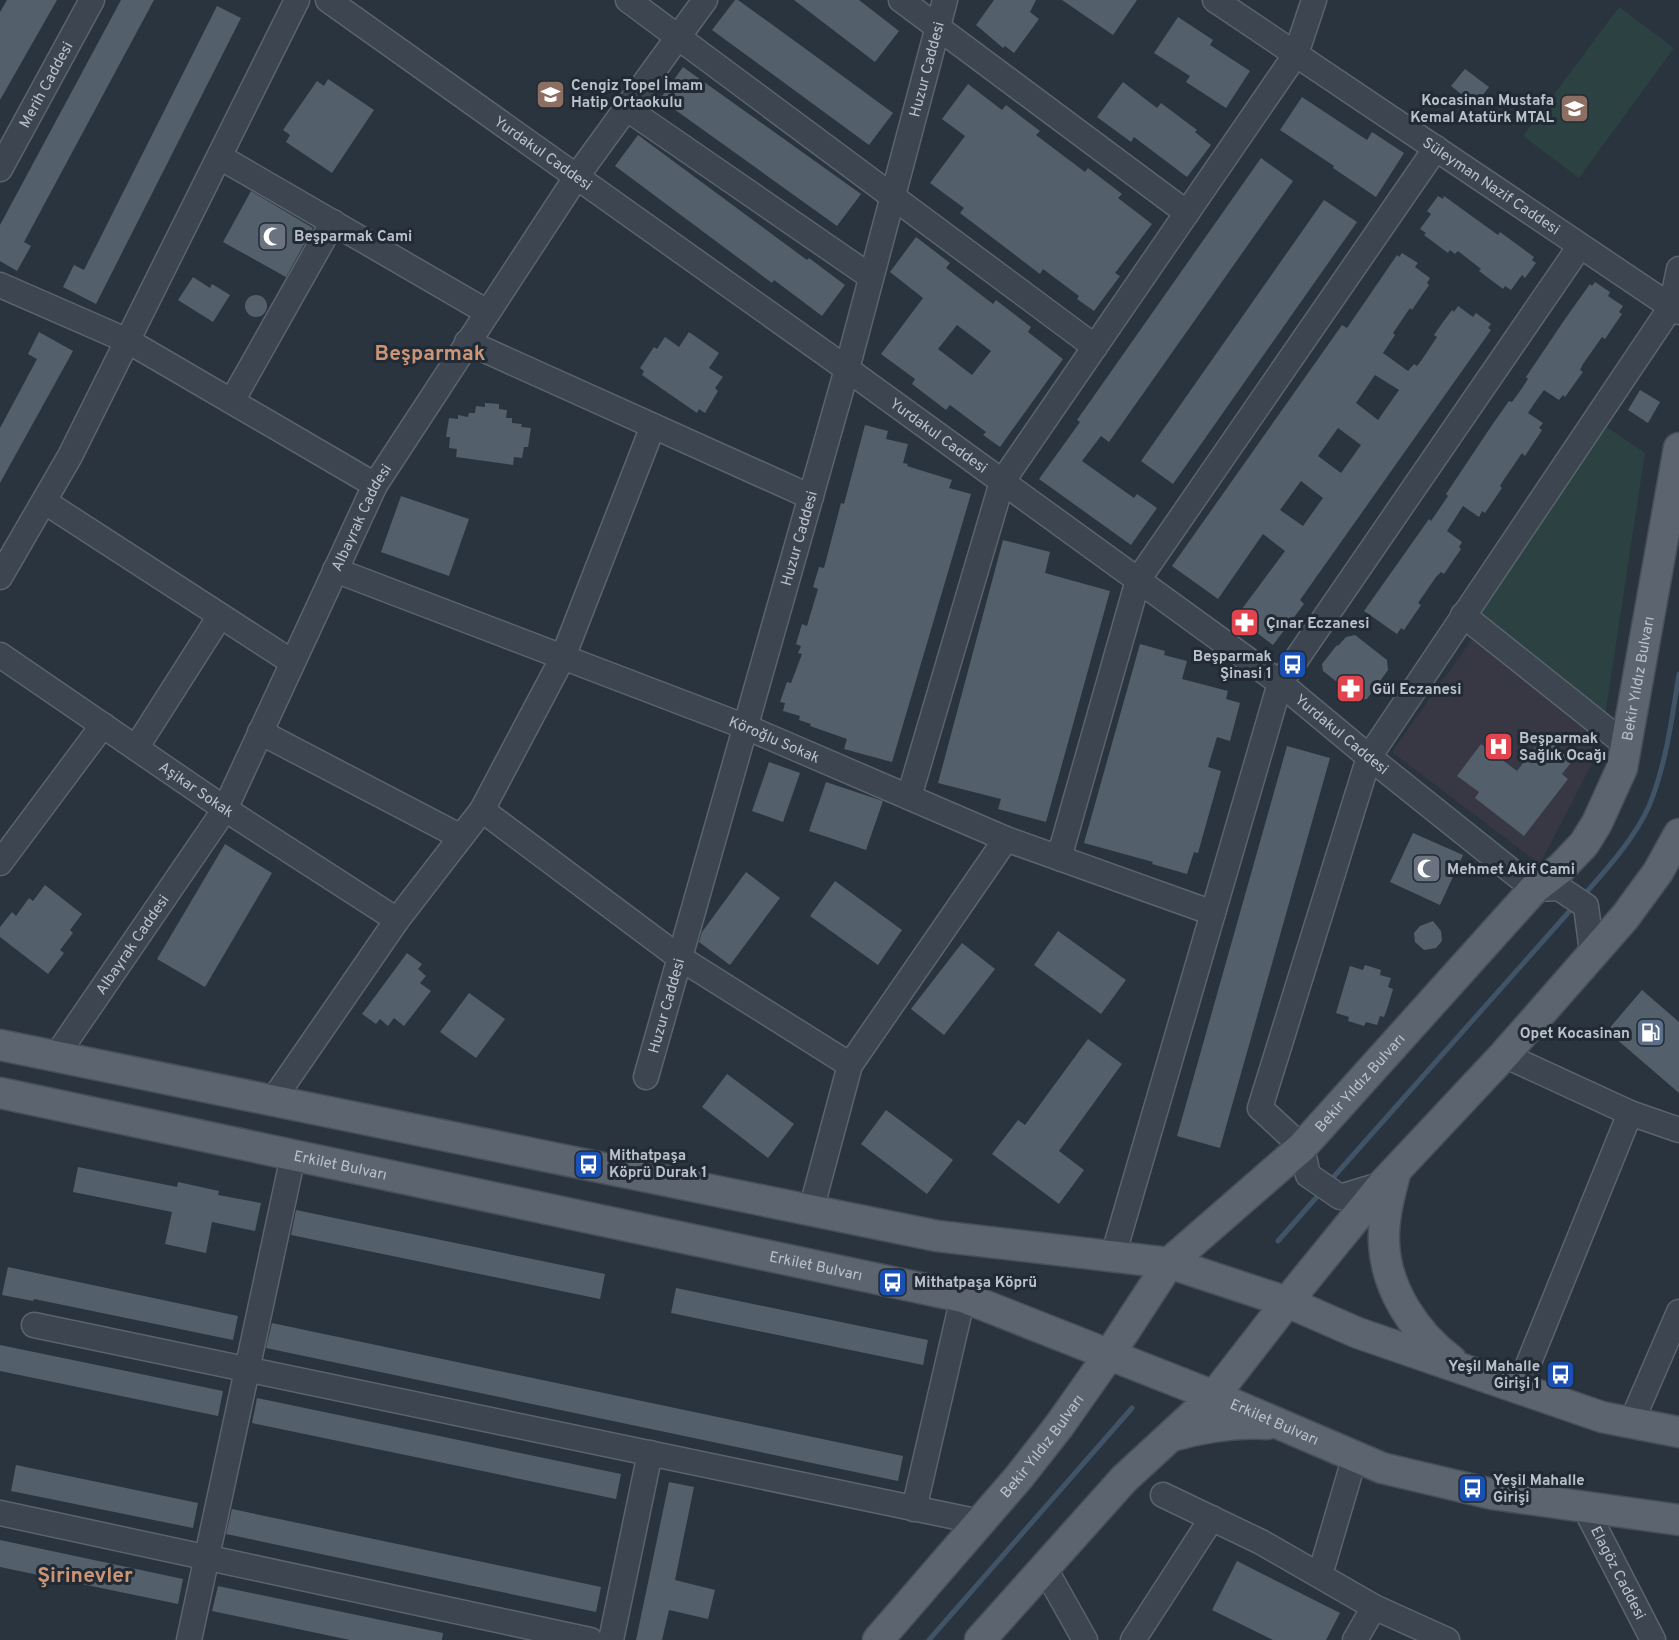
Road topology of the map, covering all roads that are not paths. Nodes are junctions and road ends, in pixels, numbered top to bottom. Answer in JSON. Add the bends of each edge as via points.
{"nodes":[{"id":1,"x":92,"y":0,"type":"edge"},
{"id":2,"x":297,"y":0,"type":"edge"},
{"id":3,"x":328,"y":0,"type":"edge"},
{"id":4,"x":628,"y":0,"type":"edge"},
{"id":5,"x":705,"y":0,"type":"edge"},
{"id":6,"x":901,"y":0,"type":"edge"},
{"id":7,"x":945,"y":0,"type":"edge"},
{"id":8,"x":1215,"y":0,"type":"edge"},
{"id":9,"x":1314,"y":0,"type":"edge"},
{"id":10,"x":938,"y":27,"type":"junction"},
{"id":11,"x":678,"y":37,"type":"junction"},
{"id":12,"x":1296,"y":54,"type":"junction"},
{"id":13,"x":626,"y":108,"type":"junction"},
{"id":14,"x":1436,"y":148,"type":"junction"},
{"id":15,"x":220,"y":157,"type":"junction"},
{"id":16,"x":0,"y":169,"type":"edge"},
{"id":17,"x":577,"y":176,"type":"junction"},
{"id":18,"x":893,"y":197,"type":"junction"},
{"id":19,"x":1187,"y":213,"type":"junction"},
{"id":20,"x":333,"y":222,"type":"junction"},
{"id":21,"x":1580,"y":246,"type":"junction"},
{"id":22,"x":1679,"y":269,"type":"edge"},
{"id":23,"x":871,"y":277,"type":"junction"},
{"id":24,"x":0,"y":285,"type":"edge"},
{"id":25,"x":1675,"y":310,"type":"edge"},
{"id":26,"x":487,"y":312,"type":"junction"},
{"id":27,"x":128,"y":340,"type":"junction"},
{"id":28,"x":467,"y":342,"type":"junction"},
{"id":29,"x":1095,"y":347,"type":"junction"},
{"id":30,"x":847,"y":369,"type":"junction"},
{"id":31,"x":232,"y":401,"type":"junction"},
{"id":32,"x":653,"y":426,"type":"junction"},
{"id":33,"x":1679,"y":448,"type":"edge"},
{"id":34,"x":1002,"y":482,"type":"junction"},
{"id":35,"x":375,"y":485,"type":"junction"},
{"id":36,"x":811,"y":497,"type":"junction"},
{"id":37,"x":45,"y":502,"type":"junction"},
{"id":38,"x":335,"y":570,"type":"junction"},
{"id":39,"x":0,"y":578,"type":"edge"},
{"id":40,"x":1138,"y":580,"type":"junction"},
{"id":41,"x":1463,"y":615,"type":"junction"},
{"id":42,"x":220,"y":616,"type":"junction"},
{"id":43,"x":0,"y":655,"type":"edge"},
{"id":44,"x":564,"y":657,"type":"junction"},
{"id":45,"x":292,"y":662,"type":"junction"},
{"id":46,"x":1280,"y":683,"type":"junction"},
{"id":47,"x":103,"y":725,"type":"junction"},
{"id":48,"x":746,"y":727,"type":"junction"},
{"id":49,"x":260,"y":732,"type":"junction"},
{"id":50,"x":1626,"y":745,"type":"junction"},
{"id":51,"x":136,"y":748,"type":"junction"},
{"id":52,"x":1369,"y":757,"type":"junction"},
{"id":53,"x":909,"y":797,"type":"junction"},
{"id":54,"x":225,"y":809,"type":"junction"},
{"id":55,"x":482,"y":810,"type":"junction"},
{"id":56,"x":1679,"y":834,"type":"edge"},
{"id":57,"x":461,"y":837,"type":"junction"},
{"id":58,"x":1006,"y":839,"type":"junction"},
{"id":59,"x":1059,"y":858,"type":"junction"},
{"id":60,"x":0,"y":862,"type":"edge"},
{"id":61,"x":1547,"y":888,"type":"junction"},
{"id":62,"x":1213,"y":913,"type":"junction"},
{"id":63,"x":397,"y":920,"type":"junction"},
{"id":64,"x":1592,"y":952,"type":"junction"},
{"id":65,"x":680,"y":958,"type":"junction"},
{"id":66,"x":0,"y":1045,"type":"edge"},
{"id":67,"x":1504,"y":1055,"type":"junction"},
{"id":68,"x":56,"y":1056,"type":"junction"},
{"id":69,"x":850,"y":1065,"type":"junction"},
{"id":70,"x":646,"y":1077,"type":"dead end"},
{"id":71,"x":0,"y":1093,"type":"edge"},
{"id":72,"x":273,"y":1100,"type":"junction"},
{"id":73,"x":1630,"y":1113,"type":"junction"},
{"id":74,"x":1679,"y":1130,"type":"edge"},
{"id":75,"x":293,"y":1155,"type":"junction"},
{"id":76,"x":1305,"y":1161,"type":"junction"},
{"id":77,"x":1390,"y":1177,"type":"junction"},
{"id":78,"x":811,"y":1210,"type":"junction"},
{"id":79,"x":1113,"y":1256,"type":"junction"},
{"id":80,"x":1169,"y":1263,"type":"junction"},
{"id":81,"x":963,"y":1297,"type":"junction"},
{"id":82,"x":1287,"y":1302,"type":"junction"},
{"id":83,"x":1679,"y":1312,"type":"edge"},
{"id":84,"x":34,"y":1325,"type":"dead end"},
{"id":85,"x":1109,"y":1355,"type":"junction"},
{"id":86,"x":1461,"y":1368,"type":"junction"},
{"id":87,"x":247,"y":1370,"type":"junction"},
{"id":88,"x":1519,"y":1387,"type":"junction"},
{"id":89,"x":1214,"y":1396,"type":"junction"},
{"id":90,"x":1631,"y":1423,"type":"junction"},
{"id":91,"x":1282,"y":1425,"type":"junction"},
{"id":92,"x":1679,"y":1432,"type":"edge"},
{"id":93,"x":1170,"y":1437,"type":"junction"},
{"id":94,"x":650,"y":1453,"type":"junction"},
{"id":95,"x":1355,"y":1456,"type":"junction"},
{"id":96,"x":1162,"y":1495,"type":"dead end"},
{"id":97,"x":1584,"y":1506,"type":"junction"},
{"id":98,"x":914,"y":1509,"type":"junction"},
{"id":99,"x":0,"y":1513,"type":"edge"},
{"id":100,"x":1212,"y":1518,"type":"junction"},
{"id":101,"x":1679,"y":1520,"type":"edge"},
{"id":102,"x":980,"y":1522,"type":"junction"},
{"id":103,"x":207,"y":1558,"type":"junction"},
{"id":104,"x":1044,"y":1567,"type":"junction"},
{"id":105,"x":1320,"y":1575,"type":"junction"},
{"id":106,"x":1374,"y":1607,"type":"junction"},
{"id":107,"x":189,"y":1640,"type":"edge"},
{"id":108,"x":590,"y":1640,"type":"edge"},
{"id":109,"x":611,"y":1640,"type":"edge"},
{"id":110,"x":878,"y":1640,"type":"edge"},
{"id":111,"x":980,"y":1640,"type":"edge"},
{"id":112,"x":1085,"y":1640,"type":"edge"},
{"id":113,"x":1133,"y":1640,"type":"edge"},
{"id":114,"x":1355,"y":1640,"type":"edge"},
{"id":115,"x":1448,"y":1640,"type":"edge"},
{"id":116,"x":1653,"y":1640,"type":"edge"}],
"edges":[{"from":1,"to":16,"type":"street","name":"Merih Caddesi"},
{"from":2,"to":15,"type":"street"},
{"from":3,"to":17,"type":"street","name":"Yurdakul Caddesi"},
{"from":4,"to":11,"type":"street"},
{"from":5,"to":11,"type":"street","name":"Albayrak Caddesi"},
{"from":6,"to":10,"type":"street"},
{"from":7,"to":10,"type":"street","name":"Huzur Caddesi"},
{"from":8,"to":12,"type":"street","name":"Süleyman Nazif Caddesi"},
{"from":9,"to":12,"type":"street"},
{"from":10,"to":18,"type":"street","name":"Huzur Caddesi"},
{"from":10,"to":19,"type":"street"},
{"from":11,"to":13,"type":"street","name":"Albayrak Caddesi"},
{"from":11,"to":18,"type":"street"},
{"from":12,"to":14,"type":"street","name":"Süleyman Nazif Caddesi"},
{"from":12,"to":19,"type":"street"},
{"from":13,"to":17,"type":"street","name":"Albayrak Caddesi"},
{"from":13,"to":23,"type":"street"},
{"from":14,"to":21,"type":"street","name":"Süleyman Nazif Caddesi"},
{"from":14,"to":40,"type":"street"},
{"from":15,"to":20,"type":"street"},
{"from":15,"to":27,"type":"street"},
{"from":17,"to":26,"type":"street","name":"Albayrak Caddesi"},
{"from":17,"to":30,"type":"street","name":"Yurdakul Caddesi"},
{"from":18,"to":23,"type":"street","name":"Huzur Caddesi"},
{"from":18,"to":29,"type":"street"},
{"from":19,"to":29,"type":"street"},
{"from":20,"to":26,"type":"street"},
{"from":20,"to":31,"type":"street"},
{"from":21,"to":25,"type":"street","name":"Süleyman Nazif Caddesi"},
{"from":21,"to":46,"type":"street"},
{"from":22,"to":25,"type":"street"},
{"from":23,"to":30,"type":"street","name":"Huzur Caddesi"},
{"from":24,"to":27,"type":"street"},
{"from":25,"to":41,"type":"street"},
{"from":26,"to":28,"type":"street","name":"Albayrak Caddesi"},
{"from":27,"to":31,"type":"street"},
{"from":27,"to":37,"type":"street"},
{"from":28,"to":32,"type":"street"},
{"from":28,"to":35,"type":"street","name":"Albayrak Caddesi"},
{"from":29,"to":34,"type":"street"},
{"from":30,"to":34,"type":"street","name":"Yurdakul Caddesi"},
{"from":30,"to":36,"type":"street","name":"Huzur Caddesi"},
{"from":31,"to":35,"type":"street"},
{"from":32,"to":36,"type":"street"},
{"from":32,"to":44,"type":"street"},
{"from":33,"to":50,"type":"main road","name":"Bekir Yıldız Bulvarı"},
{"from":34,"to":40,"type":"street","name":"Yurdakul Caddesi"},
{"from":34,"to":53,"type":"street"},
{"from":35,"to":38,"type":"street","name":"Albayrak Caddesi"},
{"from":36,"to":48,"type":"street","name":"Huzur Caddesi"},
{"from":37,"to":39,"type":"street"},
{"from":37,"to":42,"type":"street"},
{"from":38,"to":44,"type":"street","name":"Köroğlu Sokak"},
{"from":38,"to":45,"type":"street","name":"Albayrak Caddesi"},
{"from":40,"to":46,"type":"street","name":"Yurdakul Caddesi"},
{"from":40,"to":59,"type":"street"},
{"from":41,"to":50,"type":"street"},
{"from":41,"to":52,"type":"street"},
{"from":42,"to":45,"type":"street"},
{"from":42,"to":51,"type":"street"},
{"from":43,"to":47,"type":"street","name":"Aşikar Sokak"},
{"from":44,"to":48,"type":"street","name":"Köroğlu Sokak"},
{"from":44,"to":55,"type":"street"},
{"from":45,"to":49,"type":"street","name":"Albayrak Caddesi"},
{"from":46,"to":52,"type":"street","name":"Yurdakul Caddesi"},
{"from":46,"to":62,"type":"street"},
{"from":47,"to":51,"type":"street","name":"Aşikar Sokak"},
{"from":47,"to":60,"type":"street"},
{"from":48,"to":53,"type":"street","name":"Köroğlu Sokak"},
{"from":48,"to":65,"type":"street","name":"Huzur Caddesi"},
{"from":49,"to":54,"type":"street","name":"Albayrak Caddesi"},
{"from":49,"to":57,"type":"street"},
{"from":50,"to":61,"type":"main road","name":"Bekir Yıldız Bulvarı","via":[[1611,794],[1584,844]]},
{"from":51,"to":54,"type":"street","name":"Aşikar Sokak"},
{"from":52,"to":61,"type":"street","name":"Yurdakul Caddesi"},
{"from":52,"to":76,"type":"street","via":[[1260,1108]]},
{"from":53,"to":58,"type":"street","name":"Köroğlu Sokak"},
{"from":54,"to":63,"type":"street","name":"Aşikar Sokak"},
{"from":54,"to":68,"type":"street","name":"Albayrak Caddesi"},
{"from":55,"to":57,"type":"street"},
{"from":55,"to":65,"type":"street"},
{"from":56,"to":64,"type":"main road","via":[[1642,895]]},
{"from":57,"to":63,"type":"street"},
{"from":58,"to":59,"type":"street","name":"Köroğlu Sokak"},
{"from":58,"to":69,"type":"street"},
{"from":59,"to":62,"type":"street","name":"Köroğlu Sokak"},
{"from":61,"to":64,"type":"street","name":"Yurdakul Caddesi","via":[[1586,906]]},
{"from":61,"to":76,"type":"main road","name":"Bekir Yıldız Bulvarı"},
{"from":62,"to":79,"type":"street"},
{"from":63,"to":72,"type":"street"},
{"from":64,"to":67,"type":"main road"},
{"from":65,"to":69,"type":"street"},
{"from":65,"to":70,"type":"street","name":"Huzur Caddesi"},
{"from":66,"to":68,"type":"main road"},
{"from":67,"to":73,"type":"street"},
{"from":67,"to":77,"type":"main road"},
{"from":68,"to":72,"type":"main road"},
{"from":69,"to":78,"type":"street"},
{"from":71,"to":75,"type":"main road","name":"Erkilet Bulvarı"},
{"from":72,"to":78,"type":"main road"},
{"from":73,"to":74,"type":"street"},
{"from":73,"to":88,"type":"street"},
{"from":75,"to":81,"type":"main road","name":"Erkilet Bulvarı"},
{"from":75,"to":87,"type":"street"},
{"from":76,"to":77,"type":"street","via":[[1340,1197]]},
{"from":76,"to":80,"type":"main road","name":"Bekir Yıldız Bulvarı"},
{"from":77,"to":82,"type":"main road"},
{"from":77,"to":86,"type":"main road","via":[[1384,1227],[1391,1280],[1416,1325]]},
{"from":78,"to":79,"type":"main road","via":[[937,1236]]},
{"from":79,"to":80,"type":"main road"},
{"from":80,"to":82,"type":"main road"},
{"from":80,"to":85,"type":"main road","name":"Bekir Yıldız Bulvarı"},
{"from":81,"to":85,"type":"main road","name":"Erkilet Bulvarı"},
{"from":81,"to":98,"type":"street"},
{"from":82,"to":86,"type":"main road","via":[[1358,1333]]},
{"from":82,"to":89,"type":"main road"},
{"from":83,"to":90,"type":"street"},
{"from":84,"to":87,"type":"street"},
{"from":85,"to":89,"type":"main road","name":"Erkilet Bulvarı"},
{"from":85,"to":102,"type":"main road","name":"Bekir Yıldız Bulvarı","via":[[1059,1426]]},
{"from":86,"to":88,"type":"main road"},
{"from":87,"to":94,"type":"street"},
{"from":87,"to":103,"type":"street"},
{"from":88,"to":90,"type":"main road","via":[[1602,1417]]},
{"from":89,"to":91,"type":"main road","name":"Erkilet Bulvarı"},
{"from":89,"to":93,"type":"main road"},
{"from":90,"to":92,"type":"main road"},
{"from":91,"to":93,"type":"main road","via":[[1229,1424]]},
{"from":91,"to":95,"type":"main road","name":"Erkilet Bulvarı"},
{"from":93,"to":104,"type":"main road","via":[[1124,1479]]},
{"from":94,"to":98,"type":"street"},
{"from":94,"to":109,"type":"street"},
{"from":95,"to":97,"type":"main road","name":"Erkilet Bulvarı","via":[[1382,1468],[1492,1494]]},
{"from":95,"to":105,"type":"street"},
{"from":96,"to":100,"type":"street"},
{"from":97,"to":101,"type":"main road","name":"Erkilet Bulvarı"},
{"from":97,"to":116,"type":"street","name":"Elagöz Caddesi"},
{"from":98,"to":102,"type":"street"},
{"from":99,"to":103,"type":"street"},
{"from":100,"to":105,"type":"street"},
{"from":100,"to":113,"type":"street"},
{"from":102,"to":110,"type":"main road","name":"Bekir Yıldız Bulvarı"},
{"from":103,"to":107,"type":"street"},
{"from":103,"to":108,"type":"street"},
{"from":104,"to":111,"type":"main road"},
{"from":104,"to":112,"type":"street"},
{"from":105,"to":106,"type":"street"},
{"from":106,"to":114,"type":"street"},
{"from":106,"to":115,"type":"street"}]}
